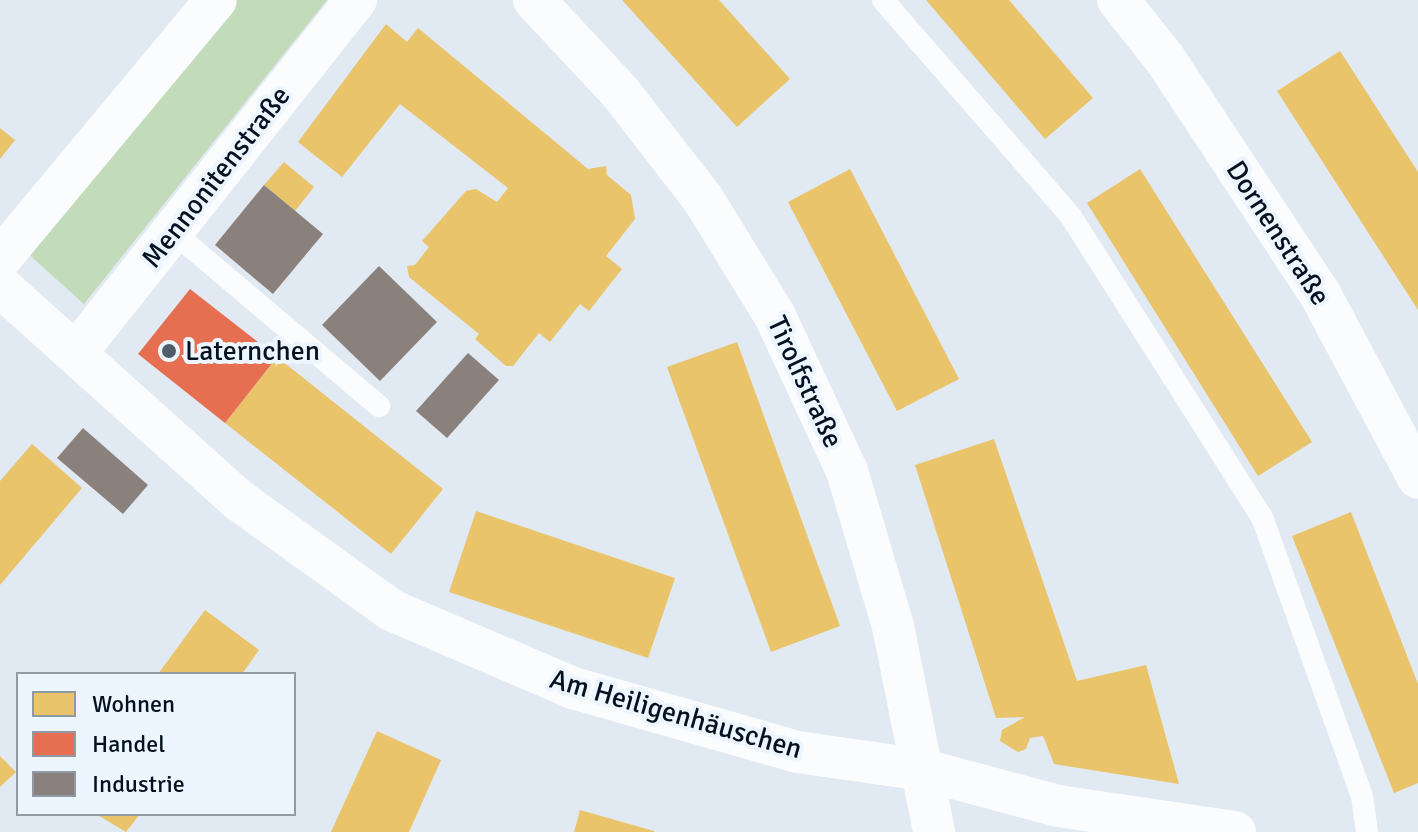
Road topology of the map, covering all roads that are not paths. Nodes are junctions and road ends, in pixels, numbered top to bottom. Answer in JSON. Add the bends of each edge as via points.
{"nodes":[{"id":1,"x":216,"y":0,"type":"edge"},
{"id":2,"x":356,"y":0,"type":"edge"},
{"id":3,"x":534,"y":0,"type":"edge"},
{"id":4,"x":883,"y":0,"type":"edge"},
{"id":5,"x":1118,"y":0,"type":"edge"},
{"id":6,"x":173,"y":232,"type":"junction"},
{"id":7,"x":0,"y":259,"type":"edge"},
{"id":8,"x":0,"y":286,"type":"edge"},
{"id":9,"x":76,"y":353,"type":"junction"},
{"id":10,"x":379,"y":406,"type":"dead end"},
{"id":11,"x":1418,"y":478,"type":"edge"},
{"id":12,"x":924,"y":770,"type":"junction"},
{"id":13,"x":934,"y":832,"type":"edge"},
{"id":14,"x":1235,"y":832,"type":"edge"},
{"id":15,"x":1367,"y":832,"type":"edge"}],
"edges":[{"from":1,"to":7,"type":"street"},
{"from":2,"to":6,"type":"street","name":"Mennonitenstraße"},
{"from":3,"to":12,"type":"street","name":"Tirolfstraße","via":[[620,92],[703,199],[775,316],[847,471],[893,626]]},
{"from":4,"to":15,"type":"lane","via":[[1070,215],[1262,517],[1362,796]]},
{"from":5,"to":11,"type":"street","name":"Dornenstraße","via":[[1165,59],[1321,296]]},
{"from":6,"to":9,"type":"street","name":"Mennonitenstraße"},
{"from":6,"to":10,"type":"lane"},
{"from":8,"to":9,"type":"street","name":"Am Heiligenhäuschen"},
{"from":9,"to":12,"type":"street","name":"Am Heiligenhäuschen","via":[[240,501],[391,610],[573,688],[797,752]]},
{"from":12,"to":13,"type":"street","name":"Tirolfstraße"},
{"from":12,"to":14,"type":"street","name":"Am Heiligenhäuschen","via":[[1058,806]]}]}
